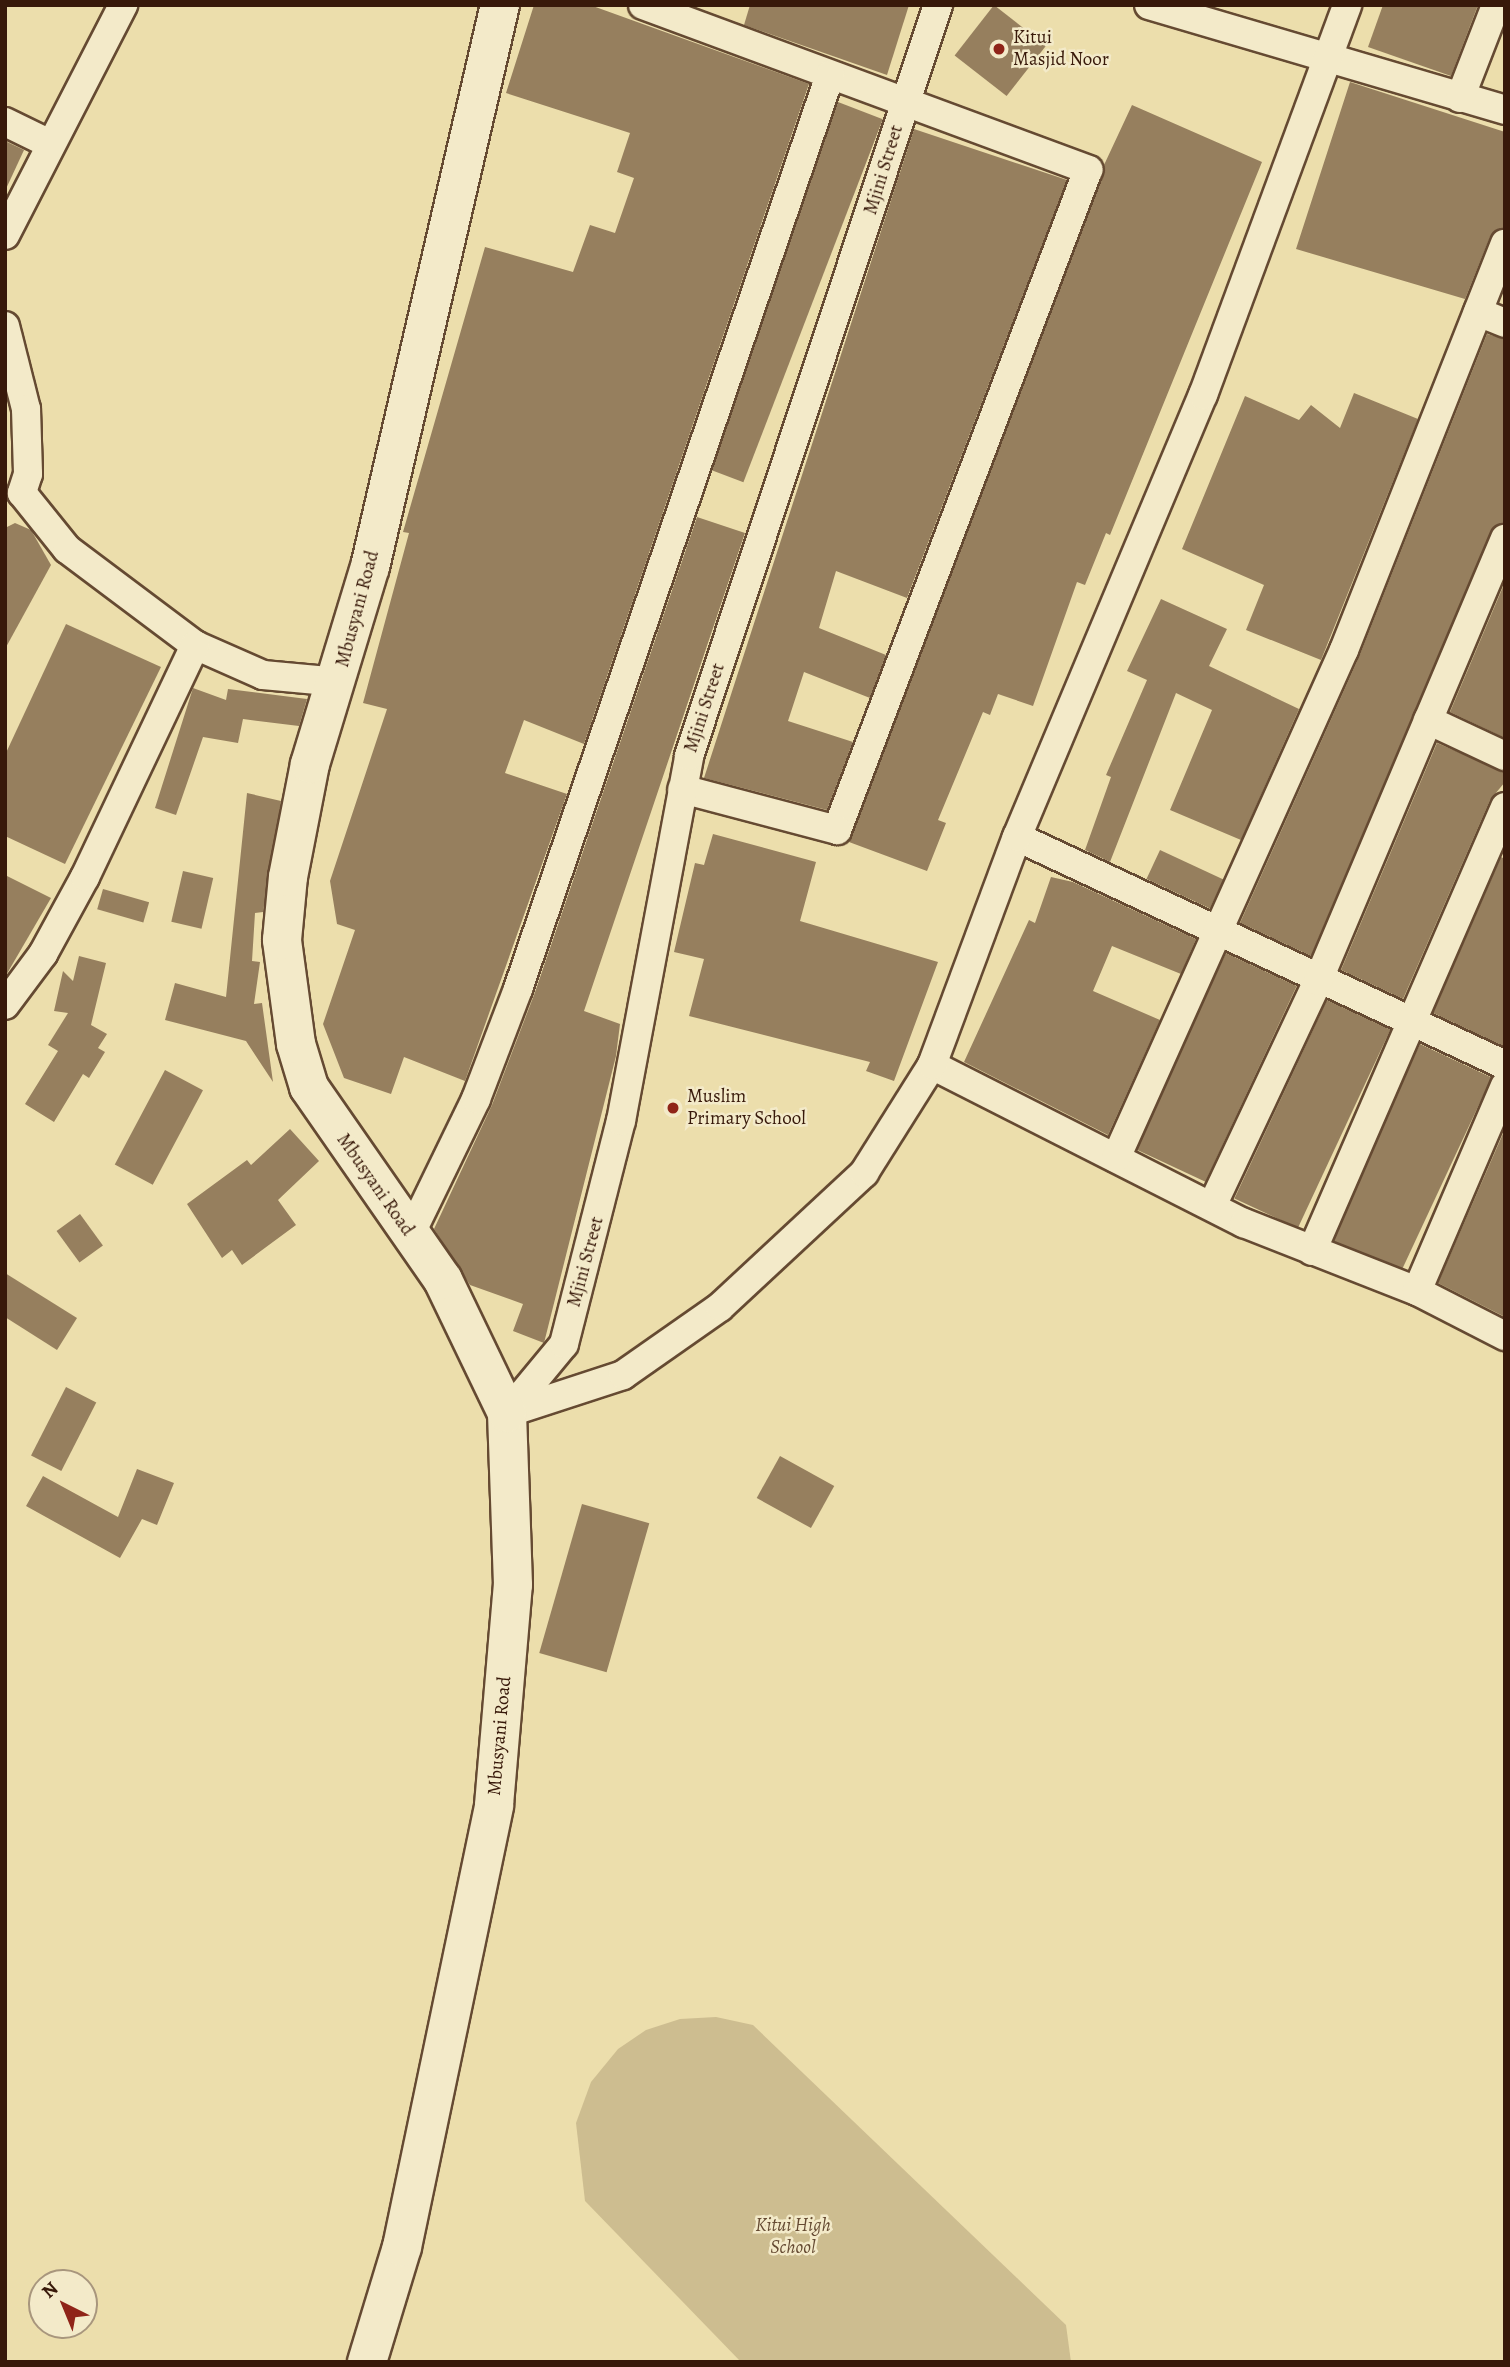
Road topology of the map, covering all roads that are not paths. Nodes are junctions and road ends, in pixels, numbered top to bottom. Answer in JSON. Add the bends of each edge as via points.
{"nodes":[{"id":1,"x":123,"y":5,"type":"edge"},
{"id":2,"x":500,"y":5,"type":"edge"},
{"id":3,"x":643,"y":5,"type":"edge"},
{"id":4,"x":938,"y":5,"type":"edge"},
{"id":5,"x":1149,"y":5,"type":"edge"},
{"id":6,"x":1347,"y":5,"type":"edge"},
{"id":7,"x":1496,"y":5,"type":"edge"},
{"id":8,"x":1328,"y":58,"type":"junction"},
{"id":9,"x":830,"y":75,"type":"junction"},
{"id":10,"x":1460,"y":98,"type":"junction"},
{"id":11,"x":903,"y":104,"type":"junction"},
{"id":12,"x":1505,"y":110,"type":"edge"},
{"id":13,"x":5,"y":122,"type":"edge"},
{"id":14,"x":48,"y":143,"type":"junction"},
{"id":15,"x":5,"y":235,"type":"edge"},
{"id":16,"x":1505,"y":244,"type":"edge"},
{"id":17,"x":1478,"y":312,"type":"junction"},
{"id":18,"x":1505,"y":323,"type":"edge"},
{"id":19,"x":5,"y":326,"type":"edge"},
{"id":20,"x":14,"y":496,"type":"edge"},
{"id":21,"x":1505,"y":540,"type":"edge"},
{"id":22,"x":195,"y":645,"type":"junction"},
{"id":23,"x":339,"y":682,"type":"junction"},
{"id":24,"x":1428,"y":720,"type":"junction"},
{"id":25,"x":1505,"y":756,"type":"edge"},
{"id":26,"x":682,"y":789,"type":"junction"},
{"id":27,"x":1505,"y":807,"type":"edge"},
{"id":28,"x":1017,"y":837,"type":"junction"},
{"id":29,"x":1216,"y":934,"type":"junction"},
{"id":30,"x":1318,"y":981,"type":"junction"},
{"id":31,"x":5,"y":1004,"type":"edge"},
{"id":32,"x":1411,"y":1021,"type":"junction"},
{"id":33,"x":932,"y":1065,"type":"junction"},
{"id":34,"x":1505,"y":1065,"type":"edge"},
{"id":35,"x":1505,"y":1086,"type":"edge"},
{"id":36,"x":1116,"y":1158,"type":"junction"},
{"id":37,"x":1212,"y":1206,"type":"junction"},
{"id":38,"x":410,"y":1235,"type":"junction"},
{"id":39,"x":1312,"y":1251,"type":"junction"},
{"id":40,"x":1417,"y":1291,"type":"junction"},
{"id":41,"x":1505,"y":1336,"type":"edge"},
{"id":42,"x":508,"y":1413,"type":"junction"},
{"id":43,"x":367,"y":2362,"type":"edge"}],
"edges":[{"from":1,"to":14,"type":"street"},
{"from":2,"to":23,"type":"street","name":"Mbusyani Road"},
{"from":3,"to":9,"type":"street"},
{"from":4,"to":11,"type":"street","name":"Mjini Street"},
{"from":5,"to":8,"type":"street"},
{"from":6,"to":8,"type":"street"},
{"from":7,"to":10,"type":"street"},
{"from":8,"to":10,"type":"street"},
{"from":8,"to":28,"type":"street","via":[[1203,395]]},
{"from":9,"to":11,"type":"street"},
{"from":9,"to":38,"type":"street","via":[[518,989],[476,1099]]},
{"from":10,"to":12,"type":"street"},
{"from":11,"to":26,"type":"street","name":"Mjini Street","via":[[880,190],[832,319]]},
{"from":11,"to":26,"type":"street","via":[[1088,170],[837,830]]},
{"from":13,"to":14,"type":"street"},
{"from":14,"to":15,"type":"street"},
{"from":16,"to":17,"type":"street"},
{"from":17,"to":18,"type":"street"},
{"from":17,"to":29,"type":"street","via":[[1344,650]]},
{"from":19,"to":20,"type":"street","via":[[26,409],[28,474]]},
{"from":20,"to":22,"type":"street","via":[[66,549]]},
{"from":21,"to":24,"type":"street"},
{"from":22,"to":23,"type":"street","via":[[263,675]]},
{"from":22,"to":31,"type":"street","via":[[85,877],[43,954]]},
{"from":23,"to":38,"type":"street","name":"Mbusyani Road","via":[[310,764],[288,877],[282,940],[290,1012],[309,1087]]},
{"from":24,"to":25,"type":"street"},
{"from":24,"to":30,"type":"street"},
{"from":26,"to":42,"type":"street","name":"Mjini Street","via":[[621,1121],[568,1331],[564,1344]]},
{"from":27,"to":32,"type":"street"},
{"from":28,"to":29,"type":"street"},
{"from":28,"to":33,"type":"street"},
{"from":29,"to":30,"type":"street"},
{"from":29,"to":36,"type":"street"},
{"from":30,"to":32,"type":"street"},
{"from":30,"to":37,"type":"street"},
{"from":32,"to":34,"type":"street"},
{"from":32,"to":39,"type":"street"},
{"from":33,"to":36,"type":"street"},
{"from":33,"to":42,"type":"street","via":[[864,1172],[720,1307],[623,1375]]},
{"from":35,"to":40,"type":"street"},
{"from":36,"to":37,"type":"street"},
{"from":37,"to":39,"type":"street"},
{"from":38,"to":42,"type":"street","name":"Mbusyani Road","via":[[443,1280]]},
{"from":39,"to":40,"type":"street"},
{"from":40,"to":41,"type":"street"},
{"from":42,"to":43,"type":"street","name":"Mbusyani Road","via":[[513,1585],[494,1805],[402,2247]]}]}
